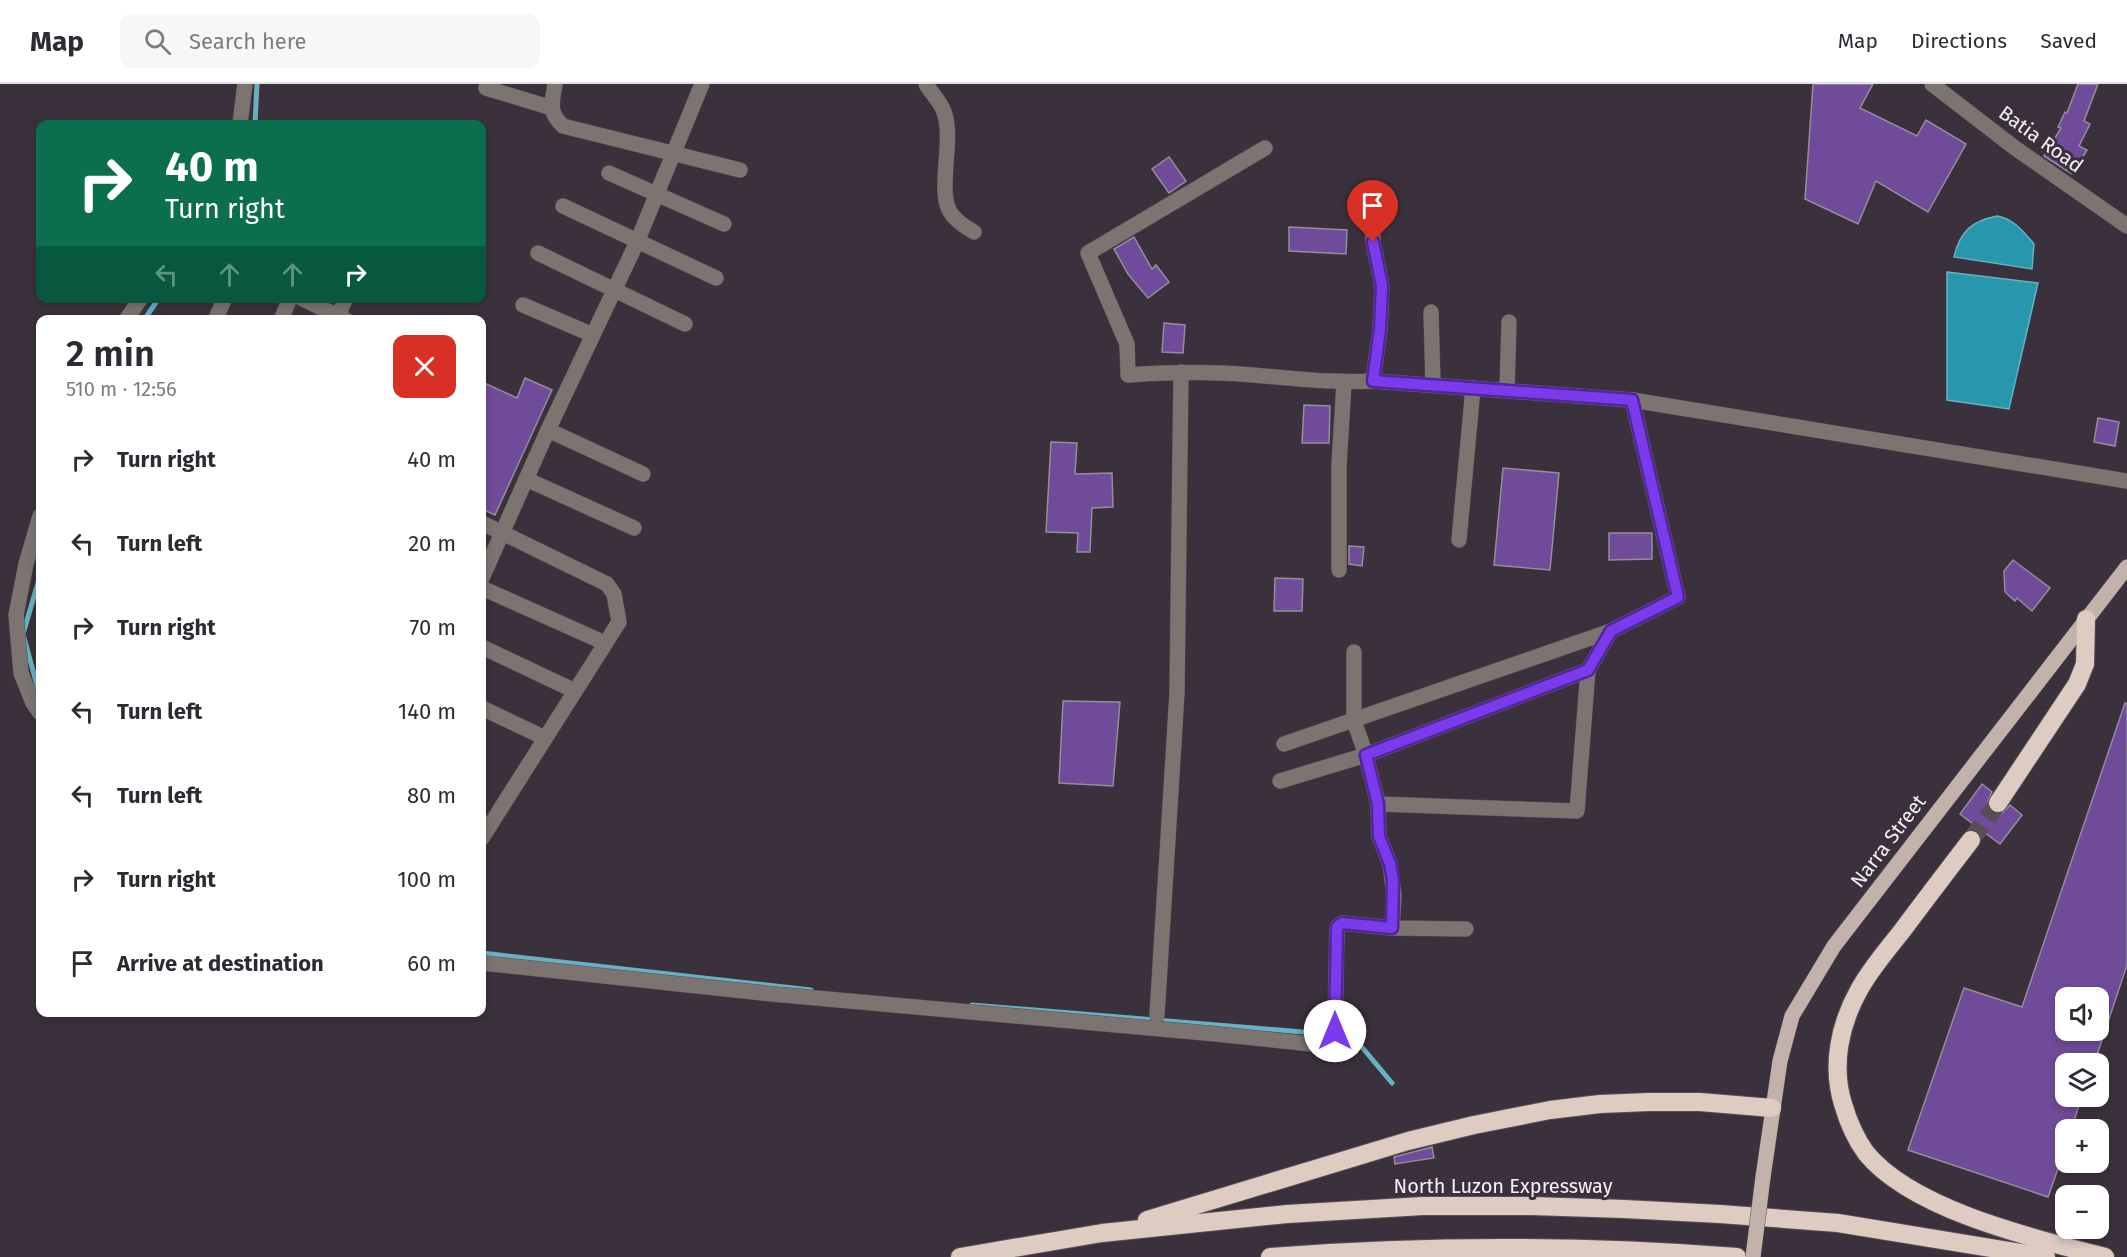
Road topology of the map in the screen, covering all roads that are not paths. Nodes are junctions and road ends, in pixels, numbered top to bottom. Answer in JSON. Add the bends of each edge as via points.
{"nodes":[{"id":1,"x":245,"y":84,"type":"edge"},
{"id":2,"x":555,"y":84,"type":"edge"},
{"id":3,"x":702,"y":84,"type":"edge"},
{"id":4,"x":926,"y":84,"type":"edge"},
{"id":5,"x":1932,"y":84,"type":"edge"},
{"id":6,"x":486,"y":88,"type":"dead end"},
{"id":7,"x":552,"y":108,"type":"junction"},
{"id":8,"x":240,"y":120,"type":"edge"},
{"id":9,"x":1265,"y":148,"type":"dead end"},
{"id":10,"x":674,"y":153,"type":"junction"},
{"id":11,"x":740,"y":170,"type":"dead end"},
{"id":12,"x":609,"y":173,"type":"dead end"},
{"id":13,"x":1372,"y":192,"type":"dead end"},
{"id":14,"x":656,"y":195,"type":"junction"},
{"id":15,"x":563,"y":206,"type":"dead end"},
{"id":16,"x":724,"y":224,"type":"dead end"},
{"id":17,"x":2127,"y":226,"type":"edge"},
{"id":18,"x":974,"y":232,"type":"dead end"},
{"id":19,"x":637,"y":242,"type":"junction"},
{"id":20,"x":538,"y":253,"type":"dead end"},
{"id":21,"x":716,"y":278,"type":"dead end"},
{"id":22,"x":615,"y":289,"type":"junction"},
{"id":23,"x":311,"y":303,"type":"edge"},
{"id":24,"x":524,"y":305,"type":"dead end"},
{"id":25,"x":1431,"y":312,"type":"dead end"},
{"id":26,"x":334,"y":315,"type":"edge"},
{"id":27,"x":1509,"y":322,"type":"dead end"},
{"id":28,"x":685,"y":324,"type":"dead end"},
{"id":29,"x":593,"y":335,"type":"junction"},
{"id":30,"x":1181,"y":372,"type":"junction"},
{"id":31,"x":1373,"y":381,"type":"junction"},
{"id":32,"x":1344,"y":382,"type":"junction"},
{"id":33,"x":1433,"y":385,"type":"junction"},
{"id":34,"x":1473,"y":388,"type":"junction"},
{"id":35,"x":1507,"y":390,"type":"junction"},
{"id":36,"x":1632,"y":400,"type":"junction"},
{"id":37,"x":548,"y":430,"type":"junction"},
{"id":38,"x":643,"y":474,"type":"dead end"},
{"id":39,"x":526,"y":479,"type":"junction"},
{"id":40,"x":2127,"y":481,"type":"edge"},
{"id":41,"x":486,"y":525,"type":"edge"},
{"id":42,"x":634,"y":528,"type":"dead end"},
{"id":43,"x":36,"y":530,"type":"edge"},
{"id":44,"x":502,"y":534,"type":"junction"},
{"id":45,"x":1459,"y":540,"type":"dead end"},
{"id":46,"x":2127,"y":567,"type":"edge"},
{"id":47,"x":486,"y":569,"type":"edge"},
{"id":48,"x":1339,"y":570,"type":"dead end"},
{"id":49,"x":486,"y":590,"type":"edge"},
{"id":50,"x":2086,"y":619,"type":"junction"},
{"id":51,"x":1611,"y":631,"type":"junction"},
{"id":52,"x":605,"y":643,"type":"junction"},
{"id":53,"x":486,"y":649,"type":"edge"},
{"id":54,"x":1354,"y":652,"type":"dead end"},
{"id":55,"x":1588,"y":670,"type":"junction"},
{"id":56,"x":575,"y":691,"type":"junction"},
{"id":57,"x":36,"y":707,"type":"edge"},
{"id":58,"x":486,"y":710,"type":"edge"},
{"id":59,"x":1354,"y":721,"type":"junction"},
{"id":60,"x":545,"y":738,"type":"junction"},
{"id":61,"x":1284,"y":744,"type":"dead end"},
{"id":62,"x":1366,"y":755,"type":"junction"},
{"id":63,"x":1281,"y":781,"type":"dead end"},
{"id":64,"x":1378,"y":804,"type":"junction"},
{"id":65,"x":1998,"y":804,"type":"tunnel mouth"},
{"id":66,"x":486,"y":832,"type":"edge"},
{"id":67,"x":1971,"y":840,"type":"tunnel mouth"},
{"id":68,"x":1392,"y":928,"type":"junction"},
{"id":69,"x":1466,"y":929,"type":"dead end"},
{"id":70,"x":486,"y":963,"type":"edge"},
{"id":71,"x":1157,"y":1015,"type":"dead end"},
{"id":72,"x":1772,"y":1108,"type":"junction"},
{"id":73,"x":1102,"y":1233,"type":"junction"},
{"id":74,"x":1452,"y":1248,"type":"junction"},
{"id":75,"x":960,"y":1257,"type":"edge"},
{"id":76,"x":1270,"y":1257,"type":"edge"},
{"id":77,"x":1412,"y":1257,"type":"edge"},
{"id":78,"x":1737,"y":1257,"type":"edge"},
{"id":79,"x":1753,"y":1257,"type":"edge"},
{"id":80,"x":2046,"y":1257,"type":"edge"},
{"id":81,"x":2105,"y":1257,"type":"edge"}],
"edges":[{"from":1,"to":8,"type":"street"},
{"from":2,"to":7,"type":"street"},
{"from":3,"to":10,"type":"street"},
{"from":4,"to":18,"type":"street","via":[[944,110],[947,125],[949,210]]},
{"from":5,"to":17,"type":"street","name":"Batia Road"},
{"from":6,"to":7,"type":"street"},
{"from":7,"to":10,"type":"street","via":[[563,126]]},
{"from":9,"to":30,"type":"street","via":[[1088,253],[1127,344],[1128,375]]},
{"from":10,"to":11,"type":"street"},
{"from":10,"to":14,"type":"street"},
{"from":12,"to":14,"type":"street"},
{"from":13,"to":31,"type":"street","via":[[1373,242],[1382,286]]},
{"from":14,"to":16,"type":"street"},
{"from":14,"to":19,"type":"street"},
{"from":15,"to":19,"type":"street"},
{"from":19,"to":21,"type":"street"},
{"from":19,"to":22,"type":"street"},
{"from":20,"to":22,"type":"street"},
{"from":22,"to":28,"type":"street"},
{"from":22,"to":29,"type":"street"},
{"from":23,"to":26,"type":"street"},
{"from":24,"to":29,"type":"street"},
{"from":25,"to":33,"type":"street"},
{"from":27,"to":35,"type":"street"},
{"from":29,"to":37,"type":"street"},
{"from":30,"to":32,"type":"street"},
{"from":30,"to":71,"type":"street","via":[[1177,693]]},
{"from":31,"to":32,"type":"street"},
{"from":31,"to":33,"type":"street"},
{"from":32,"to":48,"type":"street","via":[[1338,465]]},
{"from":33,"to":34,"type":"street"},
{"from":34,"to":35,"type":"street"},
{"from":34,"to":45,"type":"street"},
{"from":35,"to":36,"type":"street"},
{"from":36,"to":40,"type":"street"},
{"from":36,"to":51,"type":"street","via":[[1678,597]]},
{"from":37,"to":38,"type":"street"},
{"from":37,"to":39,"type":"street"},
{"from":39,"to":42,"type":"street"},
{"from":39,"to":44,"type":"street"},
{"from":41,"to":44,"type":"street"},
{"from":43,"to":57,"type":"street","via":[[16,615],[21,673]]},
{"from":44,"to":47,"type":"street"},
{"from":44,"to":52,"type":"street","via":[[607,584],[614,594],[619,622]]},
{"from":46,"to":50,"type":"main road","name":"Narra Street"},
{"from":49,"to":52,"type":"street"},
{"from":50,"to":65,"type":"highway","via":[[2085,663],[2077,684]]},
{"from":50,"to":72,"type":"main road","name":"Narra Street","via":[[1834,946],[1792,1016],[1779,1061]]},
{"from":51,"to":55,"type":"street"},
{"from":51,"to":59,"type":"street"},
{"from":52,"to":56,"type":"street"},
{"from":53,"to":56,"type":"street"},
{"from":54,"to":59,"type":"street"},
{"from":55,"to":62,"type":"street"},
{"from":55,"to":64,"type":"street","via":[[1577,811]]},
{"from":56,"to":60,"type":"street"},
{"from":58,"to":60,"type":"street"},
{"from":59,"to":61,"type":"street"},
{"from":59,"to":62,"type":"street"},
{"from":60,"to":66,"type":"street"},
{"from":62,"to":63,"type":"street"},
{"from":62,"to":64,"type":"street"},
{"from":64,"to":68,"type":"street","via":[[1379,836],[1393,880]]},
{"from":67,"to":81,"type":"highway","via":[[1872,969],[1852,1004],[1837,1061],[1847,1118],[1877,1165],[1911,1189],[2004,1230]]},
{"from":68,"to":69,"type":"street"},
{"from":68,"to":70,"type":"street","via":[[1342,923],[1337,927],[1333,1048]]},
{"from":72,"to":73,"type":"highway","via":[[1649,1102],[1550,1110],[1408,1141]]},
{"from":72,"to":79,"type":"main road","name":"Narra Street","bridge":true},
{"from":73,"to":75,"type":"highway","name":"North Luzon Expressway"},
{"from":73,"to":80,"type":"highway","name":"North Luzon Expressway","via":[[1287,1214],[1423,1206],[1532,1206],[1838,1223]]},
{"from":74,"to":76,"type":"highway"},
{"from":74,"to":77,"type":"highway"},
{"from":74,"to":78,"type":"highway","via":[[1541,1247]]}]}
